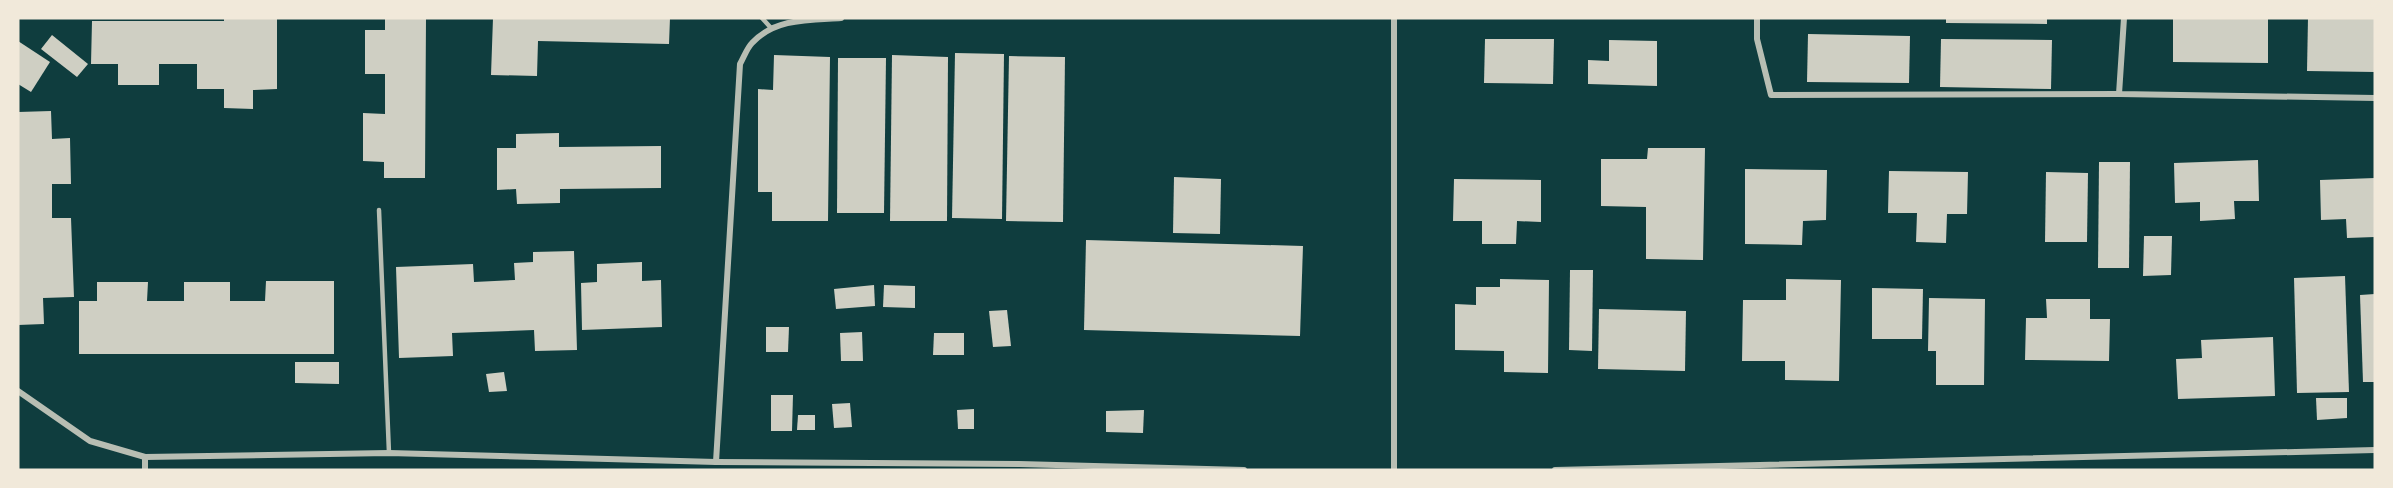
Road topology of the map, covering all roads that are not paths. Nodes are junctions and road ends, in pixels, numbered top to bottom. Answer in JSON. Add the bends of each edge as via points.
{"nodes":[{"id":1,"x":762,"y":18,"type":"edge"},
{"id":2,"x":841,"y":18,"type":"edge"},
{"id":3,"x":1394,"y":18,"type":"edge"},
{"id":4,"x":1756,"y":18,"type":"edge"},
{"id":5,"x":2124,"y":18,"type":"edge"},
{"id":6,"x":771,"y":28,"type":"junction"},
{"id":7,"x":2120,"y":94,"type":"junction"},
{"id":8,"x":2375,"y":98,"type":"edge"},
{"id":9,"x":379,"y":210,"type":"dead end"},
{"id":10,"x":18,"y":391,"type":"edge"},
{"id":11,"x":2375,"y":450,"type":"edge"},
{"id":12,"x":389,"y":453,"type":"junction"},
{"id":13,"x":146,"y":457,"type":"junction"},
{"id":14,"x":716,"y":462,"type":"junction"},
{"id":15,"x":1019,"y":467,"type":"edge"},
{"id":16,"x":145,"y":470,"type":"edge"},
{"id":17,"x":1244,"y":470,"type":"edge"},
{"id":18,"x":1394,"y":470,"type":"edge"},
{"id":19,"x":1555,"y":470,"type":"edge"}],
"edges":[{"from":1,"to":6,"type":"lane"},
{"from":2,"to":6,"type":"street","via":[[795,20]]},
{"from":3,"to":18,"type":"street"},
{"from":4,"to":7,"type":"street","via":[[1757,39],[1771,95]]},
{"from":5,"to":7,"type":"street"},
{"from":6,"to":14,"type":"street","via":[[751,43],[740,64]]},
{"from":7,"to":8,"type":"street"},
{"from":9,"to":12,"type":"lane"},
{"from":10,"to":13,"type":"street","via":[[90,441]]},
{"from":11,"to":19,"type":"street"},
{"from":12,"to":13,"type":"street"},
{"from":12,"to":14,"type":"street"},
{"from":13,"to":16,"type":"street"},
{"from":14,"to":15,"type":"street"},
{"from":15,"to":17,"type":"street"}]}
